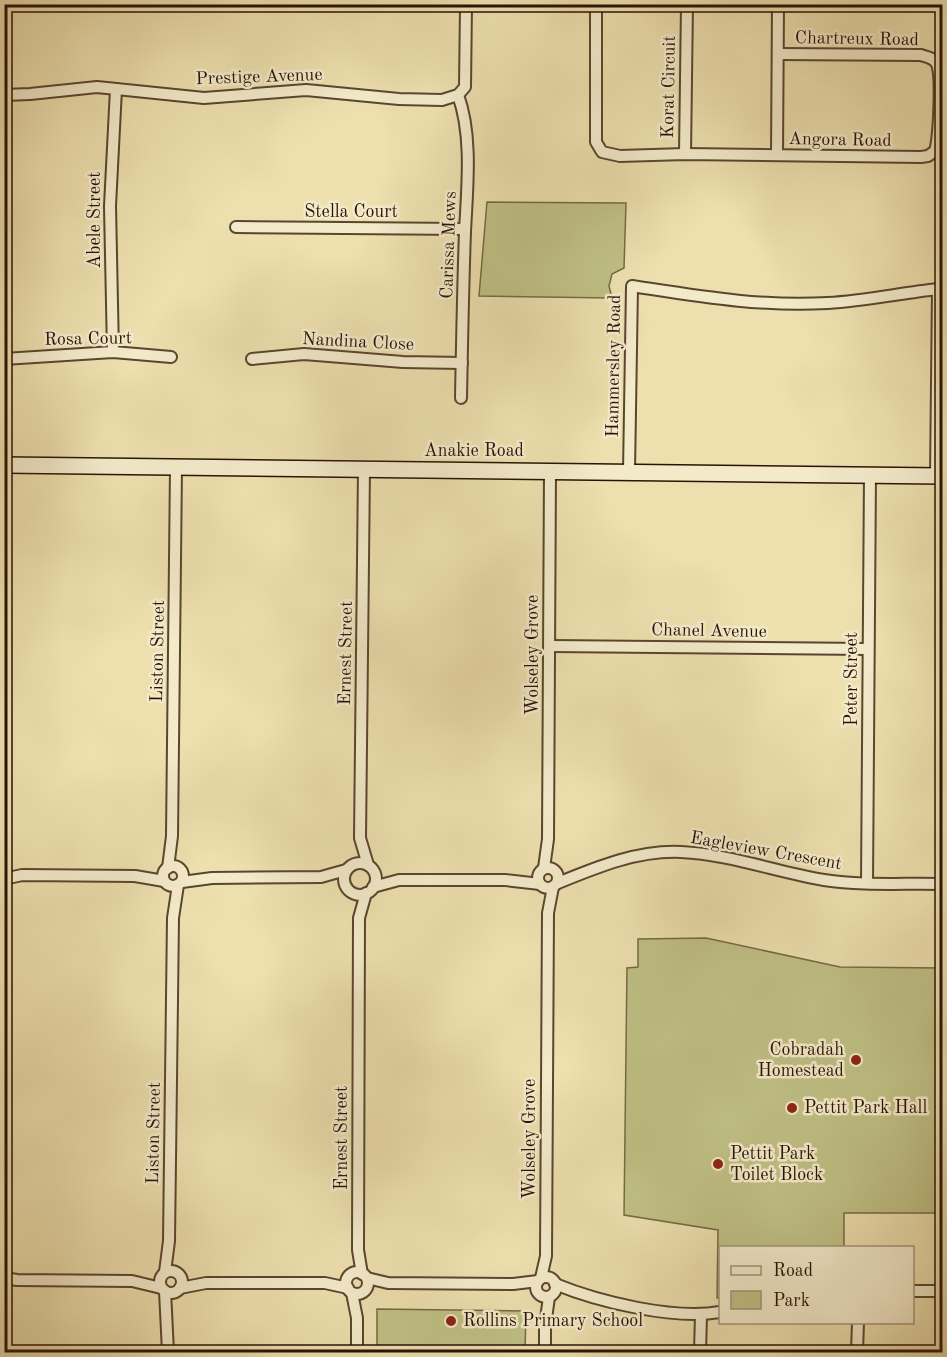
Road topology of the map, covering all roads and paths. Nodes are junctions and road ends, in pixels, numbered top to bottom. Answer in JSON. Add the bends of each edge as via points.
{"nodes":[{"id":1,"x":466,"y":4,"type":"edge"},
{"id":2,"x":596,"y":4,"type":"edge"},
{"id":3,"x":687,"y":4,"type":"edge"},
{"id":4,"x":778,"y":4,"type":"edge"},
{"id":5,"x":779,"y":54,"type":"junction"},
{"id":6,"x":116,"y":88,"type":"junction"},
{"id":7,"x":4,"y":94,"type":"edge"},
{"id":8,"x":941,"y":94,"type":"edge"},
{"id":9,"x":458,"y":95,"type":"junction"},
{"id":10,"x":685,"y":154,"type":"junction"},
{"id":11,"x":777,"y":155,"type":"junction"},
{"id":12,"x":236,"y":227,"type":"dead end"},
{"id":13,"x":465,"y":229,"type":"junction"},
{"id":14,"x":113,"y":352,"type":"junction"},
{"id":15,"x":171,"y":357,"type":"dead end"},
{"id":16,"x":4,"y":359,"type":"edge"},
{"id":17,"x":252,"y":359,"type":"dead end"},
{"id":18,"x":462,"y":363,"type":"junction"},
{"id":19,"x":461,"y":398,"type":"dead end"},
{"id":20,"x":4,"y":465,"type":"edge"},
{"id":21,"x":176,"y":467,"type":"junction"},
{"id":22,"x":364,"y":469,"type":"junction"},
{"id":23,"x":550,"y":471,"type":"junction"},
{"id":24,"x":629,"y":472,"type":"junction"},
{"id":25,"x":870,"y":475,"type":"junction"},
{"id":26,"x":939,"y":476,"type":"edge"},
{"id":27,"x":550,"y":646,"type":"junction"},
{"id":28,"x":868,"y":649,"type":"junction"},
{"id":29,"x":172,"y":836,"type":"junction"},
{"id":30,"x":360,"y":838,"type":"junction"},
{"id":31,"x":349,"y":867,"type":"junction"},
{"id":32,"x":371,"y":869,"type":"junction"},
{"id":33,"x":4,"y":870,"type":"edge"},
{"id":34,"x":22,"y":875,"type":"junction"},
{"id":35,"x":166,"y":876,"type":"junction"},
{"id":36,"x":181,"y":877,"type":"junction"},
{"id":37,"x":321,"y":878,"type":"junction"},
{"id":38,"x":548,"y":878,"type":"junction"},
{"id":39,"x":4,"y":879,"type":"edge"},
{"id":40,"x":399,"y":880,"type":"junction"},
{"id":41,"x":867,"y":883,"type":"junction"},
{"id":42,"x":942,"y":884,"type":"edge"},
{"id":43,"x":349,"y":889,"type":"junction"},
{"id":44,"x":370,"y":890,"type":"junction"},
{"id":45,"x":173,"y":918,"type":"junction"},
{"id":46,"x":359,"y":918,"type":"junction"},
{"id":47,"x":170,"y":1273,"type":"junction"},
{"id":48,"x":4,"y":1278,"type":"edge"},
{"id":49,"x":17,"y":1280,"type":"junction"},
{"id":50,"x":132,"y":1281,"type":"junction"},
{"id":51,"x":4,"y":1283,"type":"edge"},
{"id":52,"x":206,"y":1283,"type":"junction"},
{"id":53,"x":357,"y":1283,"type":"junction"},
{"id":54,"x":545,"y":1287,"type":"junction"},
{"id":55,"x":170,"y":1290,"type":"junction"},
{"id":56,"x":914,"y":1291,"type":"edge"},
{"id":57,"x":942,"y":1291,"type":"edge"},
{"id":58,"x":719,"y":1312,"type":"edge"},
{"id":59,"x":700,"y":1315,"type":"junction"},
{"id":60,"x":858,"y":1324,"type":"edge"},
{"id":61,"x":168,"y":1353,"type":"edge"},
{"id":62,"x":357,"y":1353,"type":"edge"},
{"id":63,"x":545,"y":1353,"type":"edge"},
{"id":64,"x":700,"y":1353,"type":"edge"},
{"id":65,"x":857,"y":1353,"type":"edge"}],
"edges":[{"from":1,"to":9,"type":"street","via":[[465,87]]},
{"from":2,"to":10,"type":"street","name":"Korat Circuit","via":[[598,147],[602,152],[620,156]]},
{"from":3,"to":10,"type":"street","name":"Korat Circuit"},
{"from":4,"to":5,"type":"street"},
{"from":5,"to":8,"type":"street","name":"Chartreux Road","via":[[930,57],[936,62]]},
{"from":5,"to":11,"type":"street"},
{"from":6,"to":7,"type":"street","name":"Prestige Avenue"},
{"from":6,"to":9,"type":"street","name":"Prestige Avenue","via":[[204,98],[306,90],[399,99],[442,100]]},
{"from":6,"to":14,"type":"street","name":"Abele Street","via":[[110,206]]},
{"from":8,"to":11,"type":"street","name":"Angora Road","via":[[937,145],[928,156]]},
{"from":9,"to":13,"type":"street","name":"Carissa Mews","via":[[466,125]]},
{"from":10,"to":11,"type":"street","name":"Angora Road"},
{"from":12,"to":13,"type":"street","name":"Stella Court"},
{"from":13,"to":18,"type":"street","name":"Carissa Mews"},
{"from":14,"to":15,"type":"street","name":"Rosa Court"},
{"from":14,"to":16,"type":"street","name":"Rosa Court"},
{"from":17,"to":18,"type":"street","name":"Nandina Close","via":[[304,354]]},
{"from":18,"to":19,"type":"street","name":"Carissa Mews"},
{"from":20,"to":21,"type":"main road","name":"Anakie Road"},
{"from":21,"to":22,"type":"main road","name":"Anakie Road"},
{"from":21,"to":29,"type":"street","name":"Liston Street"},
{"from":22,"to":23,"type":"main road","name":"Anakie Road"},
{"from":22,"to":30,"type":"street","name":"Ernest Street"},
{"from":23,"to":24,"type":"main road","name":"Anakie Road"},
{"from":23,"to":27,"type":"street","name":"Wolseley Grove"},
{"from":24,"to":25,"type":"main road","name":"Anakie Road"},
{"from":24,"to":26,"type":"street","name":"Hammersley Road","via":[[632,286],[712,299],[794,303],[828,303],[938,289]]},
{"from":25,"to":26,"type":"main road","name":"Anakie Road"},
{"from":25,"to":28,"type":"street","name":"Peter Street"},
{"from":27,"to":28,"type":"street","name":"Chanel Avenue"},
{"from":27,"to":38,"type":"street","name":"Wolseley Grove"},
{"from":28,"to":41,"type":"street","name":"Peter Street"},
{"from":29,"to":35,"type":"street","name":"Liston Street"},
{"from":29,"to":36,"type":"street","name":"Liston Street"},
{"from":30,"to":31,"type":"street","name":"Ernest Street"},
{"from":30,"to":32,"type":"street","name":"Ernest Street"},
{"from":31,"to":32,"type":"street","via":[[363,863]]},
{"from":31,"to":37,"type":"street"},
{"from":31,"to":43,"type":"street","via":[[344,881]]},
{"from":32,"to":40,"type":"street","name":"Eagleview Crescent"},
{"from":32,"to":44,"type":"street","via":[[375,882]]},
{"from":33,"to":34,"type":"street"},
{"from":34,"to":35,"type":"street"},
{"from":34,"to":39,"type":"street"},
{"from":35,"to":36,"type":"street","via":[[172,886]]},
{"from":35,"to":36,"type":"street","via":[[173,866]]},
{"from":35,"to":45,"type":"street","name":"Liston Street"},
{"from":36,"to":37,"type":"street"},
{"from":36,"to":45,"type":"street","name":"Liston Street"},
{"from":37,"to":43,"type":"street"},
{"from":38,"to":40,"type":"street","name":"Eagleview Crescent"},
{"from":38,"to":41,"type":"street","name":"Eagleview Crescent","via":[[587,872],[625,858],[680,852],[714,855],[823,880]]},
{"from":38,"to":54,"type":"street","name":"Wolseley Grove"},
{"from":40,"to":44,"type":"street","name":"Eagleview Crescent"},
{"from":41,"to":42,"type":"street","name":"Eagleview Crescent"},
{"from":43,"to":44,"type":"street","via":[[356,894]]},
{"from":43,"to":46,"type":"street","name":"Ernest Street"},
{"from":44,"to":46,"type":"street","name":"Ernest Street"},
{"from":45,"to":47,"type":"street","name":"Liston Street"},
{"from":46,"to":53,"type":"street","name":"Ernest Street"},
{"from":47,"to":50,"type":"street"},
{"from":47,"to":52,"type":"street"},
{"from":47,"to":55,"type":"street","via":[[159,1281]]},
{"from":47,"to":55,"type":"street","via":[[182,1282]]},
{"from":48,"to":49,"type":"street"},
{"from":49,"to":50,"type":"street"},
{"from":49,"to":51,"type":"street"},
{"from":50,"to":55,"type":"street"},
{"from":52,"to":53,"type":"street"},
{"from":52,"to":55,"type":"street"},
{"from":53,"to":54,"type":"street"},
{"from":53,"to":62,"type":"street","name":"Ernest Street"},
{"from":54,"to":59,"type":"street","via":[[643,1308]]},
{"from":54,"to":63,"type":"street","name":"Wolseley Grove"},
{"from":55,"to":61,"type":"street"},
{"from":56,"to":57,"type":"street"},
{"from":58,"to":59,"type":"street"},
{"from":59,"to":64,"type":"street"},
{"from":60,"to":65,"type":"street"}]}
